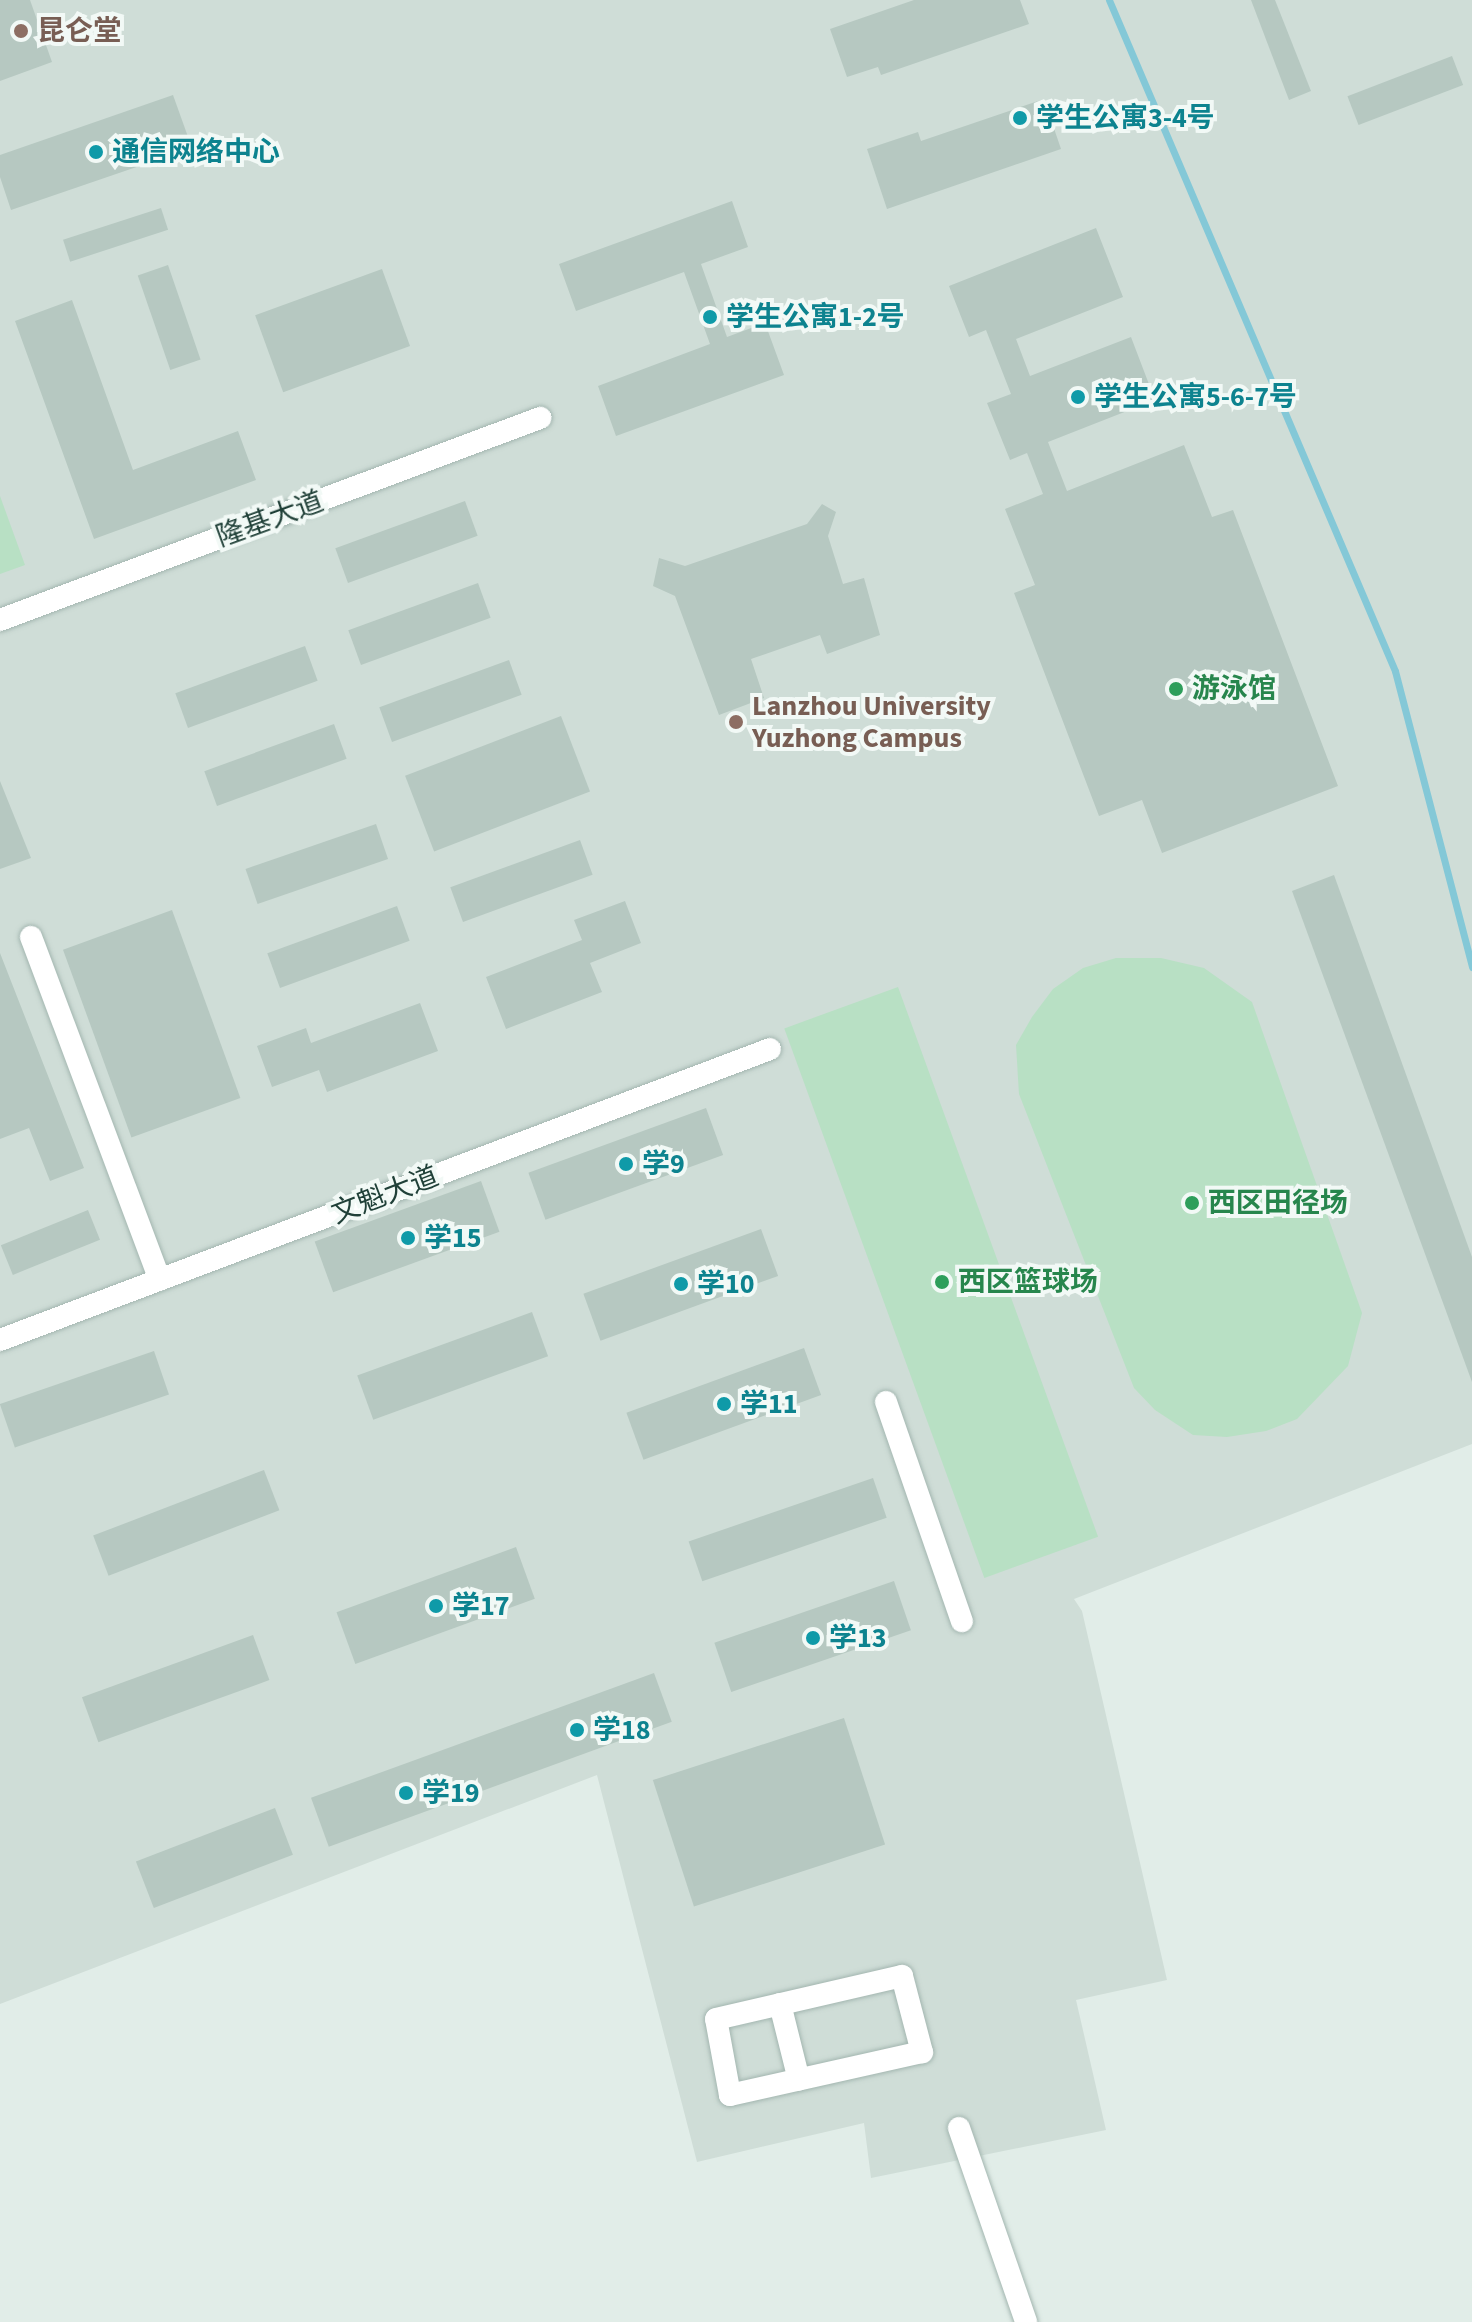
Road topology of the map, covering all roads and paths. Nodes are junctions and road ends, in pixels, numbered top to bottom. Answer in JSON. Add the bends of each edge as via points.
{"nodes":[{"id":1,"x":540,"y":418,"type":"dead end"},
{"id":2,"x":0,"y":620,"type":"edge"},
{"id":3,"x":31,"y":937,"type":"dead end"},
{"id":4,"x":770,"y":1049,"type":"dead end"},
{"id":5,"x":160,"y":1280,"type":"junction"},
{"id":6,"x":0,"y":1340,"type":"edge"},
{"id":7,"x":886,"y":1402,"type":"dead end"},
{"id":8,"x":962,"y":1621,"type":"dead end"},
{"id":9,"x":780,"y":2004,"type":"junction"},
{"id":10,"x":799,"y":2080,"type":"junction"},
{"id":11,"x":959,"y":2128,"type":"dead end"},
{"id":12,"x":1026,"y":2322,"type":"edge"}],
"edges":[{"from":1,"to":2,"type":"street","name":"隆基大道"},
{"from":3,"to":5,"type":"street"},
{"from":4,"to":5,"type":"street","name":"文魁大道"},
{"from":5,"to":6,"type":"street","name":"文魁大道"},
{"from":7,"to":8,"type":"street"},
{"from":9,"to":10,"type":"street"},
{"from":9,"to":10,"type":"street","via":[[716,2019],[730,2095]]},
{"from":9,"to":10,"type":"street","via":[[902,1976],[922,2052]]},
{"from":11,"to":12,"type":"street"}]}
